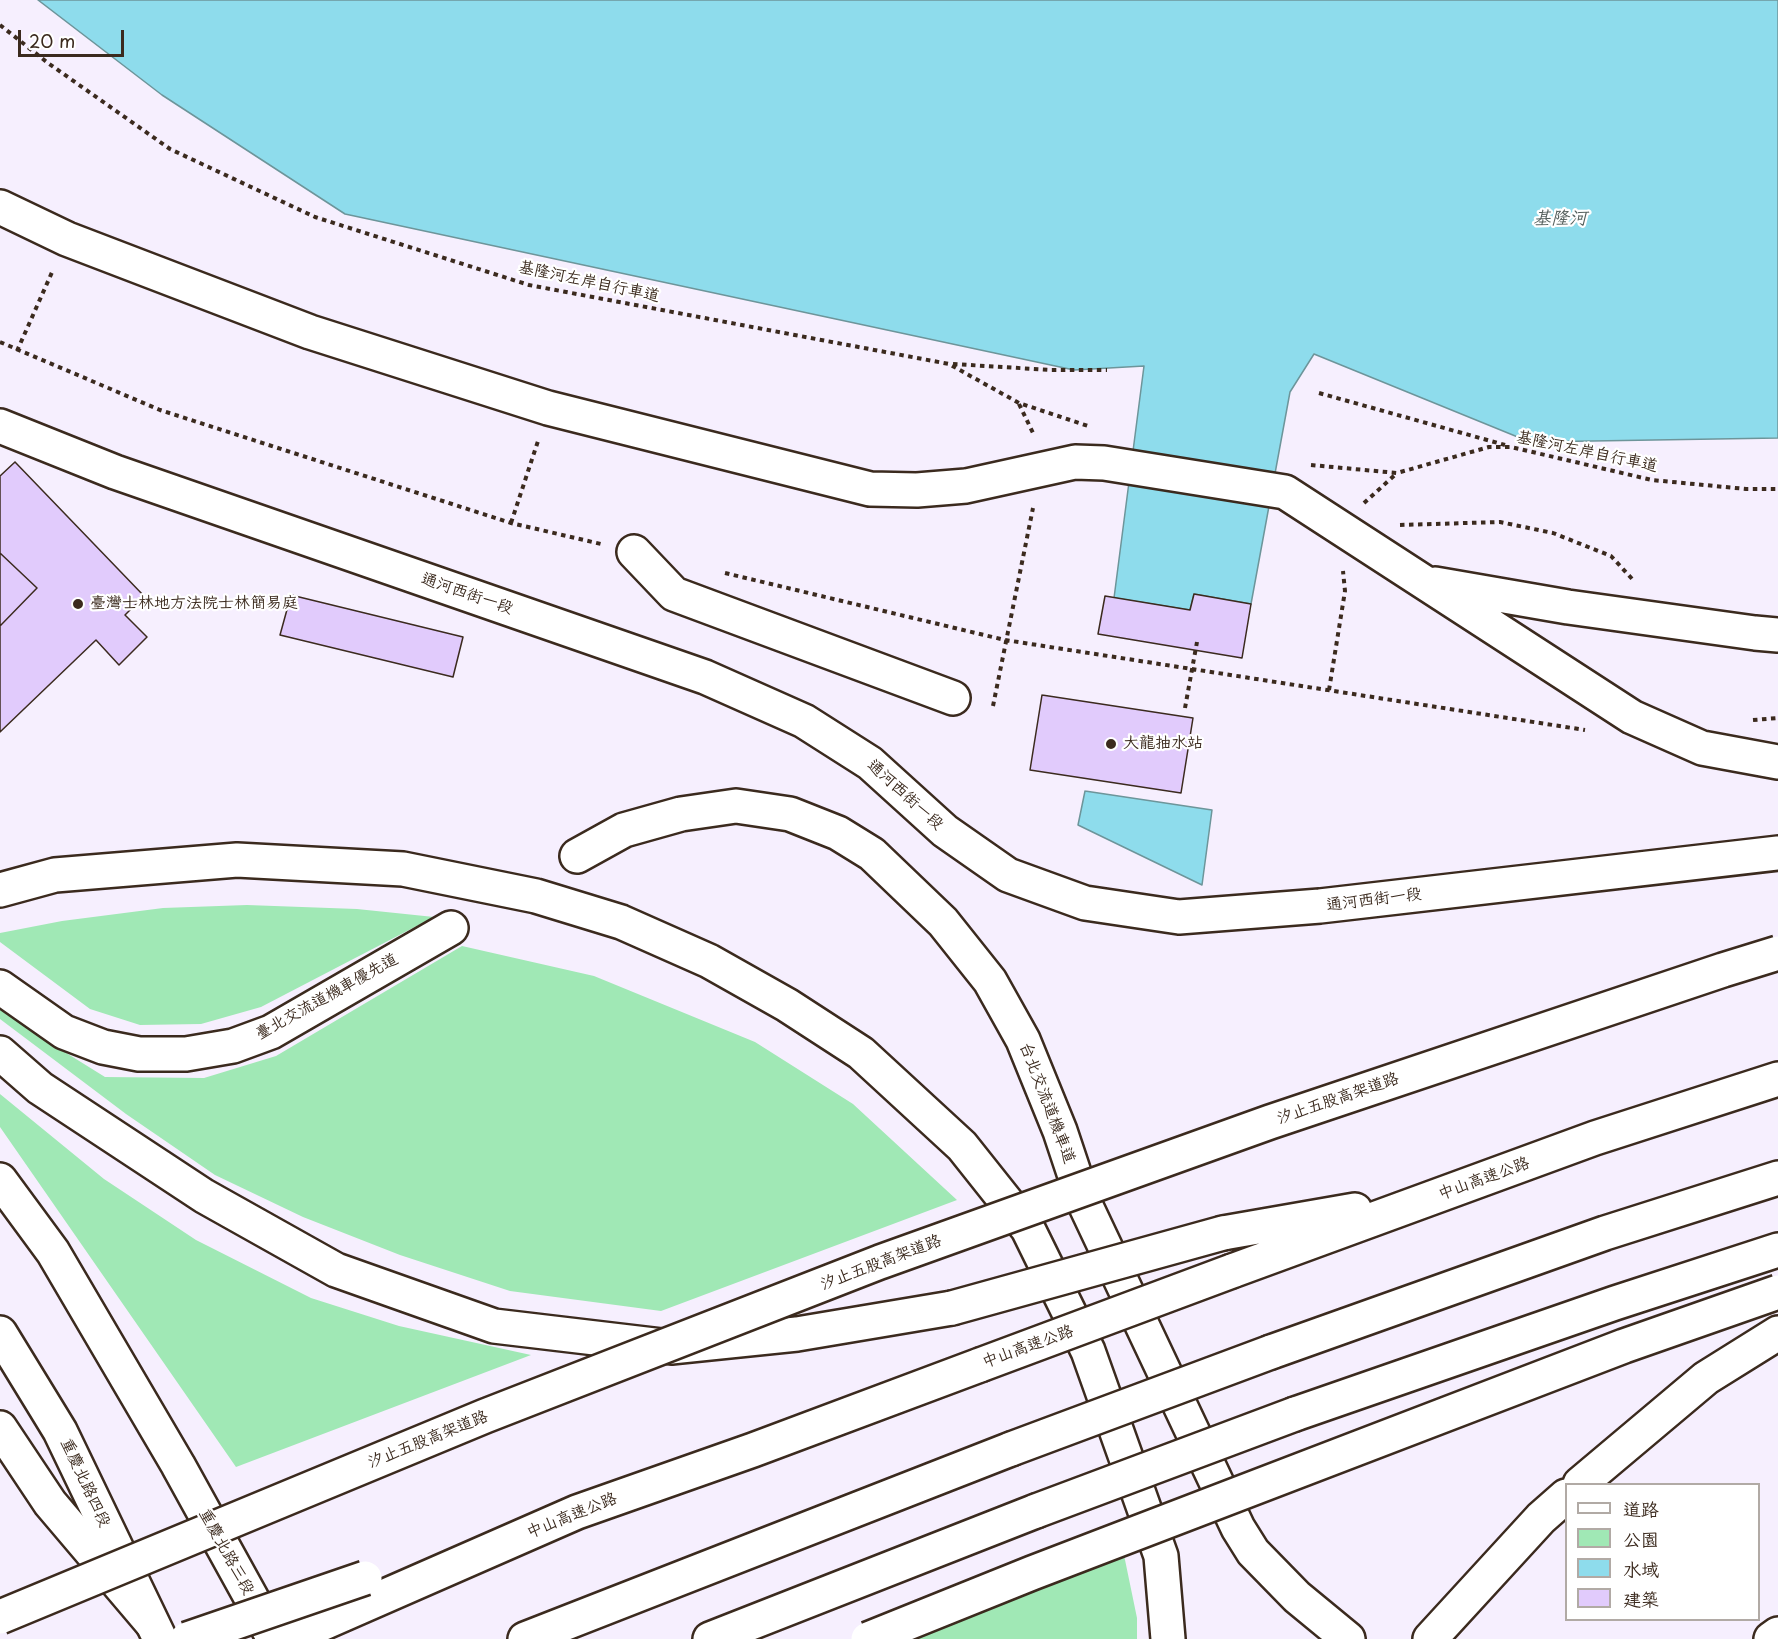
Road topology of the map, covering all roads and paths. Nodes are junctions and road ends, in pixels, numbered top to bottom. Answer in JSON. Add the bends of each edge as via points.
{"nodes":[{"id":1,"x":0,"y":25,"type":"edge"},
{"id":2,"x":0,"y":207,"type":"edge"},
{"id":3,"x":67,"y":239,"type":"junction"},
{"id":4,"x":0,"y":342,"type":"edge"},
{"id":5,"x":17,"y":351,"type":"junction"},
{"id":6,"x":949,"y":364,"type":"junction"},
{"id":7,"x":1107,"y":370,"type":"dead end"},
{"id":8,"x":1319,"y":393,"type":"dead end"},
{"id":9,"x":548,"y":408,"type":"junction"},
{"id":10,"x":0,"y":426,"type":"edge"},
{"id":11,"x":1098,"y":429,"type":"dead end"},
{"id":12,"x":1511,"y":447,"type":"junction"},
{"id":13,"x":1309,"y":465,"type":"dead end"},
{"id":14,"x":1778,"y":489,"type":"edge"},
{"id":15,"x":511,"y":523,"type":"junction"},
{"id":16,"x":1396,"y":525,"type":"dead end"},
{"id":17,"x":1024,"y":546,"type":"dead end"},
{"id":18,"x":634,"y":552,"type":"joint"},
{"id":19,"x":715,"y":571,"type":"dead end"},
{"id":20,"x":1421,"y":581,"type":"junction"},
{"id":21,"x":1345,"y":591,"type":"dead end"},
{"id":22,"x":1671,"y":621,"type":"junction"},
{"id":23,"x":1778,"y":635,"type":"edge"},
{"id":24,"x":1005,"y":640,"type":"junction"},
{"id":25,"x":1197,"y":642,"type":"dead end"},
{"id":26,"x":1193,"y":669,"type":"junction"},
{"id":27,"x":1329,"y":690,"type":"junction"},
{"id":28,"x":953,"y":698,"type":"dead end"},
{"id":29,"x":993,"y":706,"type":"dead end"},
{"id":30,"x":1185,"y":708,"type":"dead end"},
{"id":31,"x":1585,"y":730,"type":"dead end"},
{"id":32,"x":1778,"y":762,"type":"edge"},
{"id":33,"x":1778,"y":853,"type":"edge"},
{"id":34,"x":577,"y":856,"type":"dead end"},
{"id":35,"x":0,"y":890,"type":"edge"},
{"id":36,"x":451,"y":927,"type":"dead end"},
{"id":37,"x":1778,"y":953,"type":"edge"},
{"id":38,"x":0,"y":987,"type":"edge"},
{"id":39,"x":0,"y":1053,"type":"edge"},
{"id":40,"x":1778,"y":1079,"type":"edge"},
{"id":41,"x":1778,"y":1178,"type":"edge"},
{"id":42,"x":0,"y":1180,"type":"edge"},
{"id":43,"x":1440,"y":1195,"type":"junction"},
{"id":44,"x":1778,"y":1250,"type":"edge"},
{"id":45,"x":1778,"y":1293,"type":"edge"},
{"id":46,"x":0,"y":1333,"type":"edge"},
{"id":47,"x":1778,"y":1333,"type":"edge"},
{"id":48,"x":0,"y":1428,"type":"edge"},
{"id":49,"x":1582,"y":1483,"type":"edge"},
{"id":50,"x":1565,"y":1497,"type":"edge"},
{"id":51,"x":371,"y":1589,"type":"junction"},
{"id":52,"x":0,"y":1617,"type":"edge"},
{"id":53,"x":155,"y":1630,"type":"edge"},
{"id":54,"x":1778,"y":1634,"type":"edge"},
{"id":55,"x":187,"y":1639,"type":"edge"},
{"id":56,"x":274,"y":1639,"type":"edge"},
{"id":57,"x":287,"y":1639,"type":"edge"},
{"id":58,"x":525,"y":1639,"type":"edge"},
{"id":59,"x":710,"y":1639,"type":"edge"},
{"id":60,"x":868,"y":1639,"type":"edge"},
{"id":61,"x":1168,"y":1639,"type":"edge"},
{"id":62,"x":1348,"y":1639,"type":"edge"},
{"id":63,"x":1430,"y":1639,"type":"edge"},
{"id":64,"x":1771,"y":1639,"type":"edge"}],
"edges":[{"from":1,"to":6,"type":"path","name":"基隆河左岸自行車道","via":[[170,149],[315,217],[530,285]]},
{"from":2,"to":3,"type":"main road"},
{"from":3,"to":5,"type":"path"},
{"from":3,"to":9,"type":"main road","via":[[310,332]]},
{"from":4,"to":5,"type":"path"},
{"from":5,"to":15,"type":"path","via":[[160,410]]},
{"from":6,"to":7,"type":"path"},
{"from":6,"to":11,"type":"path","name":"基隆河左岸自行車道","via":[[1019,403]]},
{"from":8,"to":12,"type":"path"},
{"from":9,"to":15,"type":"path"},
{"from":9,"to":20,"type":"main road","via":[[870,489],[966,486],[1075,462],[1104,463],[1285,492]]},
{"from":10,"to":33,"type":"main road","name":"通河西街一段","via":[[115,472],[705,677],[804,721],[870,763],[945,831],[1008,875],[1085,903],[1179,917],[1320,906]]},
{"from":12,"to":13,"type":"path","name":"基隆河左岸自行車道","via":[[1489,447],[1397,473]]},
{"from":12,"to":14,"type":"path","name":"基隆河左岸自行車道","via":[[1652,480]]},
{"from":15,"to":18,"type":"path"},
{"from":16,"to":22,"type":"path","via":[[1500,522],[1553,533],[1611,556]]},
{"from":17,"to":24,"type":"path"},
{"from":18,"to":28,"type":"main road","via":[[674,594]]},
{"from":19,"to":24,"type":"path"},
{"from":20,"to":22,"type":"main road"},
{"from":20,"to":32,"type":"main road","via":[[1632,717],[1702,748]]},
{"from":21,"to":27,"type":"path"},
{"from":22,"to":23,"type":"main road"},
{"from":24,"to":26,"type":"path"},
{"from":24,"to":29,"type":"path"},
{"from":25,"to":26,"type":"path"},
{"from":26,"to":27,"type":"path"},
{"from":26,"to":30,"type":"path"},
{"from":27,"to":31,"type":"path"},
{"from":34,"to":62,"type":"main road","name":"台北交流道機車道","via":[[624,830],[681,814],[736,806],[790,814],[838,833],[872,854],[943,922],[990,981],[1023,1040],[1083,1200],[1238,1528],[1252,1552],[1297,1597]]},
{"from":35,"to":61,"type":"main road","via":[[55,875],[237,860],[403,869],[536,896],[621,922],[710,961],[787,1005],[861,1053],[962,1146],[1028,1229],[1088,1351],[1161,1556]]},
{"from":36,"to":38,"type":"main road","name":"臺北交流道機車優先道","via":[[271,1032],[233,1046],[186,1054],[139,1054],[103,1047],[64,1032]]},
{"from":37,"to":52,"type":"main road","name":"汐止五股高架道路","bridge":true,"via":[[1270,1122],[880,1262],[485,1416]]},
{"from":39,"to":43,"type":"main road","bridge":true,"via":[[40,1088],[204,1196],[336,1270],[494,1326],[671,1347],[796,1334],[952,1308],[1223,1233]]},
{"from":40,"to":43,"type":"main road","name":"中山高速公路","via":[[1595,1138]]},
{"from":41,"to":58,"type":"main road","bridge":true,"via":[[1605,1233],[1271,1353],[1011,1449]]},
{"from":42,"to":56,"type":"main road","name":"重慶北路三段","via":[[53,1251]]},
{"from":43,"to":51,"type":"main road","name":"中山高速公路","bridge":true},
{"from":44,"to":59,"type":"main road","bridge":true,"via":[[1295,1414]]},
{"from":45,"to":60,"type":"main road","bridge":true,"via":[[1613,1350]]},
{"from":46,"to":53,"type":"main road","name":"重慶北路四段","via":[[60,1431]]},
{"from":47,"to":49,"type":"main road","via":[[1706,1378]]},
{"from":48,"to":53,"type":"main road","via":[[50,1503]]},
{"from":50,"to":63,"type":"main road"},
{"from":51,"to":55,"type":"main road","bridge":true},
{"from":51,"to":57,"type":"main road"},
{"from":54,"to":64,"type":"main road"}]}
